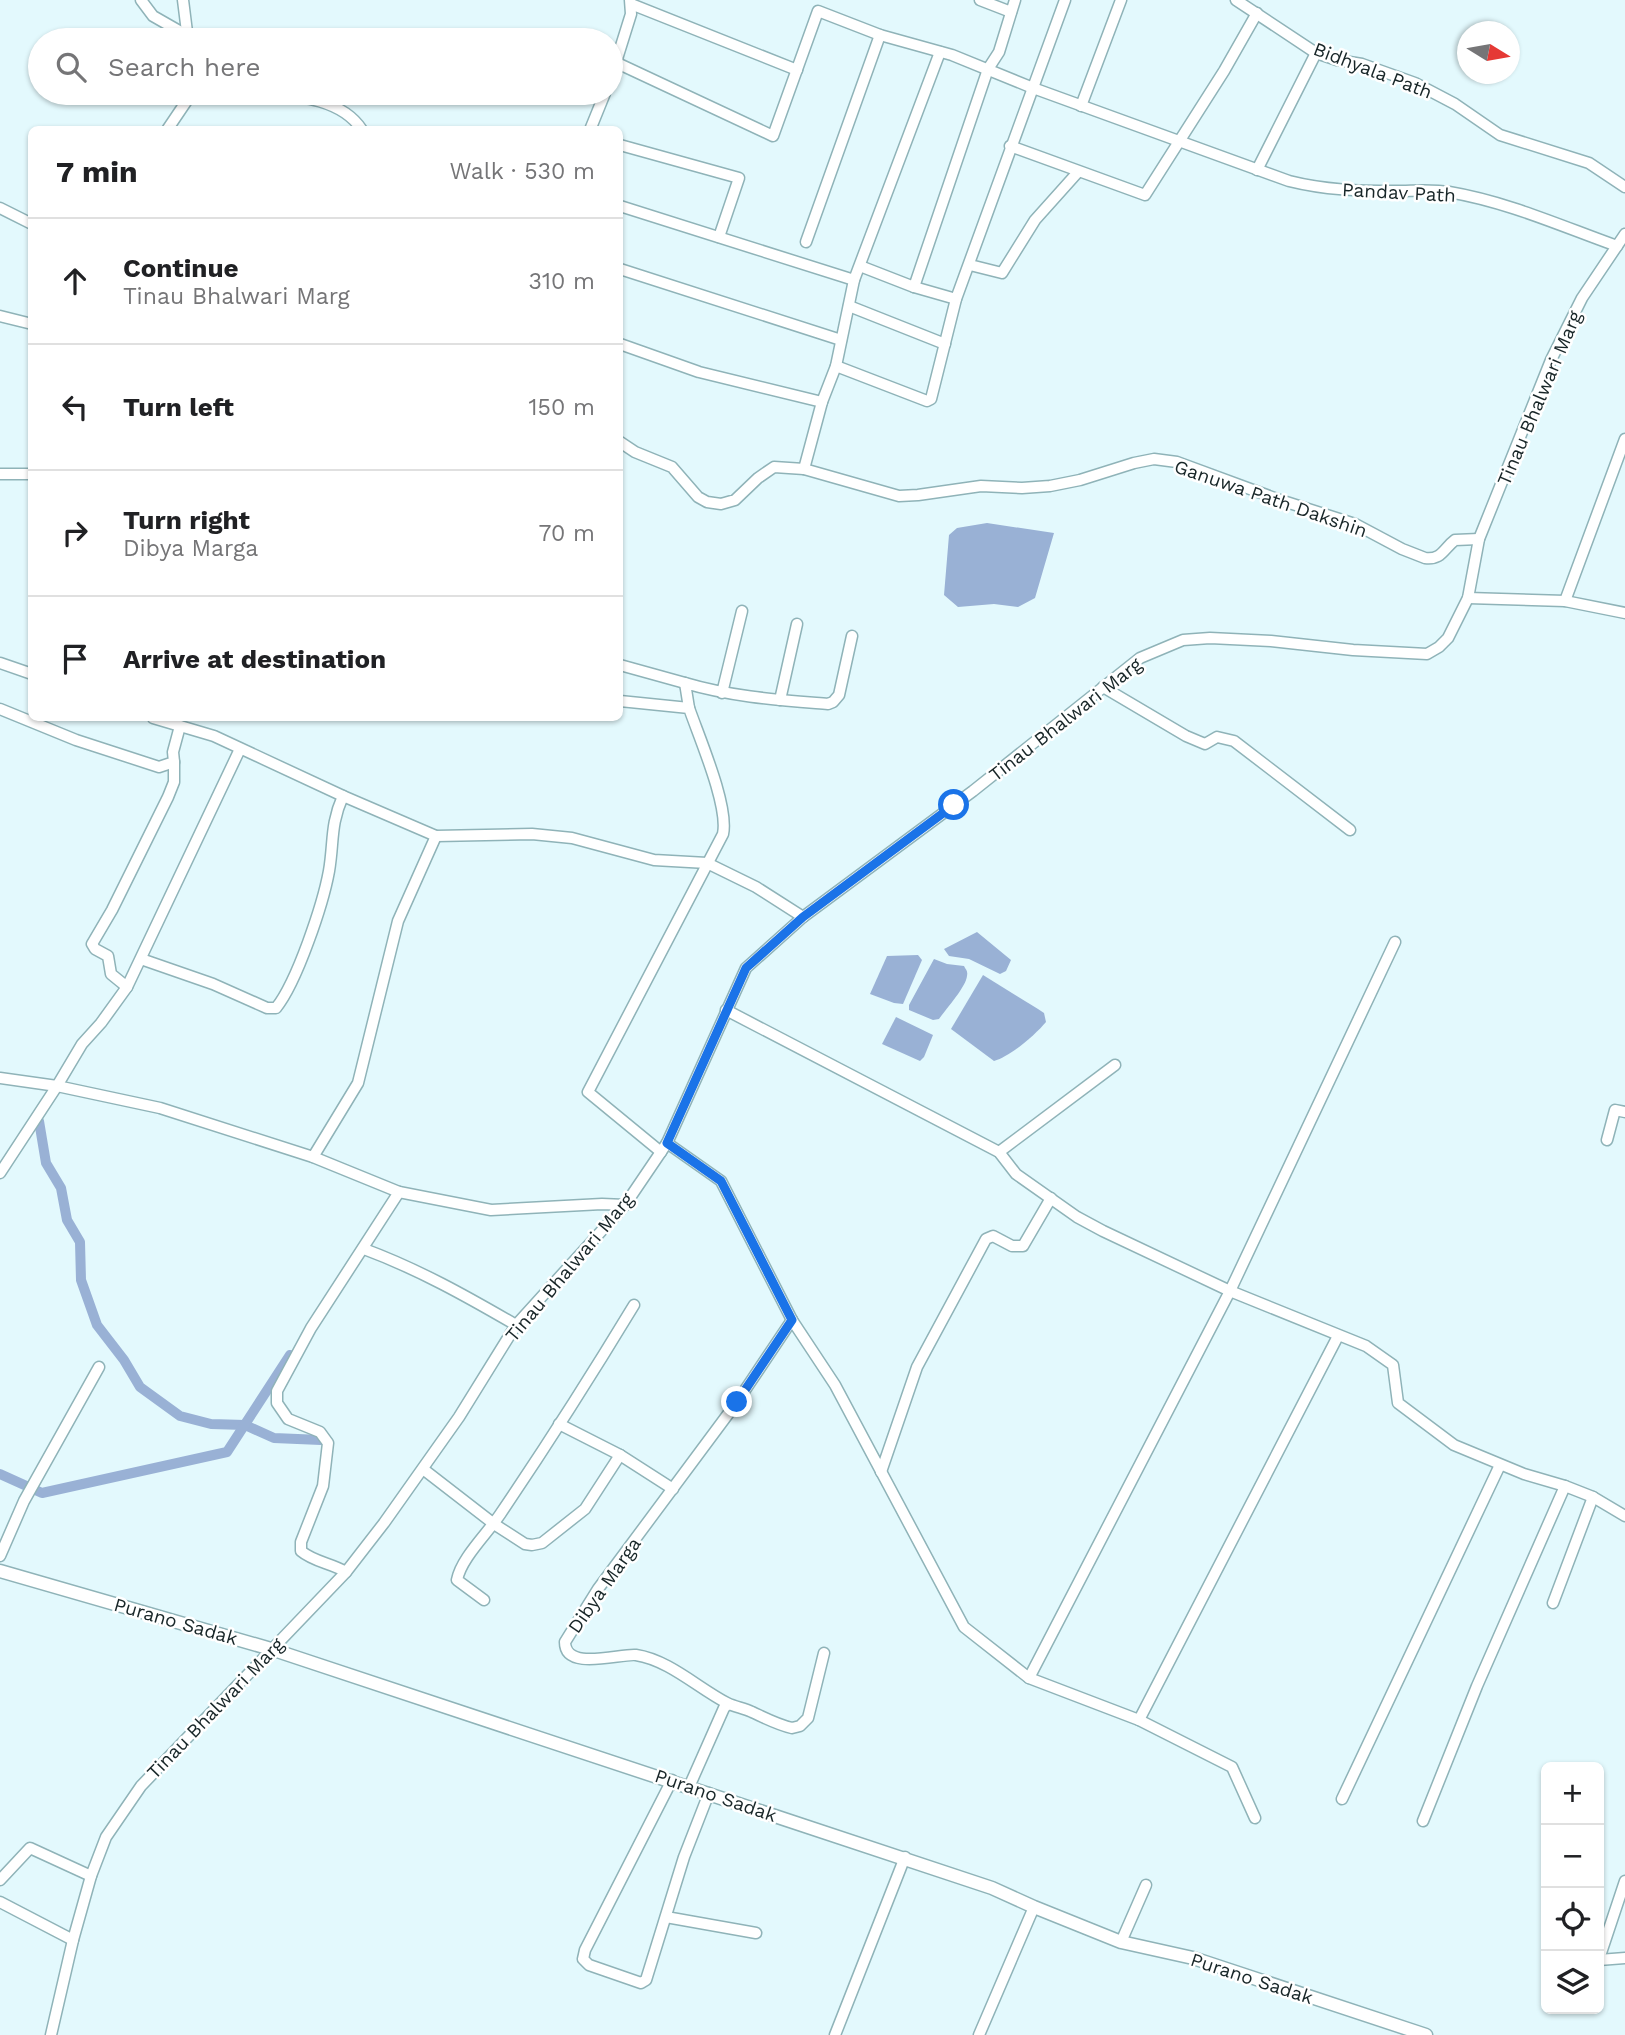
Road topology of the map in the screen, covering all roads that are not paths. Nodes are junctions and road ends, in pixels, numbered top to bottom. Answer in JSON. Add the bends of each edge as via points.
{"nodes":[{"id":1,"x":141,"y":0,"type":"edge"},
{"id":2,"x":183,"y":0,"type":"edge"},
{"id":3,"x":980,"y":0,"type":"edge"},
{"id":4,"x":1015,"y":0,"type":"edge"},
{"id":5,"x":1065,"y":0,"type":"edge"},
{"id":6,"x":1121,"y":0,"type":"edge"},
{"id":7,"x":1236,"y":0,"type":"edge"},
{"id":8,"x":630,"y":2,"type":"edge"},
{"id":9,"x":1011,"y":12,"type":"junction"},
{"id":10,"x":1256,"y":13,"type":"junction"},
{"id":11,"x":172,"y":28,"type":"edge"},
{"id":12,"x":187,"y":28,"type":"edge"},
{"id":13,"x":880,"y":35,"type":"junction"},
{"id":14,"x":623,"y":42,"type":"edge"},
{"id":15,"x":940,"y":52,"type":"junction"},
{"id":16,"x":1316,"y":53,"type":"junction"},
{"id":17,"x":623,"y":66,"type":"edge"},
{"id":18,"x":988,"y":69,"type":"junction"},
{"id":19,"x":797,"y":70,"type":"junction"},
{"id":20,"x":1033,"y":88,"type":"junction"},
{"id":21,"x":184,"y":105,"type":"edge"},
{"id":22,"x":330,"y":105,"type":"edge"},
{"id":23,"x":600,"y":105,"type":"edge"},
{"id":24,"x":1081,"y":106,"type":"junction"},
{"id":25,"x":170,"y":126,"type":"edge"},
{"id":26,"x":360,"y":126,"type":"edge"},
{"id":27,"x":592,"y":126,"type":"edge"},
{"id":28,"x":1181,"y":141,"type":"junction"},
{"id":29,"x":623,"y":146,"type":"edge"},
{"id":30,"x":1010,"y":146,"type":"junction"},
{"id":31,"x":1257,"y":170,"type":"junction"},
{"id":32,"x":1078,"y":172,"type":"junction"},
{"id":33,"x":1625,"y":187,"type":"edge"},
{"id":34,"x":623,"y":206,"type":"edge"},
{"id":35,"x":0,"y":208,"type":"edge"},
{"id":36,"x":28,"y":222,"type":"edge"},
{"id":37,"x":1625,"y":234,"type":"edge"},
{"id":38,"x":719,"y":237,"type":"junction"},
{"id":39,"x":806,"y":242,"type":"dead end"},
{"id":40,"x":1617,"y":246,"type":"junction"},
{"id":41,"x":970,"y":265,"type":"junction"},
{"id":42,"x":860,"y":266,"type":"junction"},
{"id":43,"x":623,"y":270,"type":"edge"},
{"id":44,"x":854,"y":280,"type":"junction"},
{"id":45,"x":914,"y":287,"type":"junction"},
{"id":46,"x":956,"y":299,"type":"junction"},
{"id":47,"x":849,"y":306,"type":"junction"},
{"id":48,"x":0,"y":316,"type":"edge"},
{"id":49,"x":28,"y":323,"type":"edge"},
{"id":50,"x":841,"y":340,"type":"junction"},
{"id":51,"x":946,"y":344,"type":"junction"},
{"id":52,"x":623,"y":345,"type":"edge"},
{"id":53,"x":836,"y":366,"type":"junction"},
{"id":54,"x":822,"y":402,"type":"junction"},
{"id":55,"x":1625,"y":439,"type":"edge"},
{"id":56,"x":623,"y":444,"type":"edge"},
{"id":57,"x":804,"y":469,"type":"junction"},
{"id":58,"x":0,"y":474,"type":"edge"},
{"id":59,"x":28,"y":474,"type":"edge"},
{"id":60,"x":1479,"y":539,"type":"junction"},
{"id":61,"x":1468,"y":598,"type":"junction"},
{"id":62,"x":1565,"y":601,"type":"junction"},
{"id":63,"x":742,"y":611,"type":"dead end"},
{"id":64,"x":1625,"y":612,"type":"edge"},
{"id":65,"x":797,"y":624,"type":"dead end"},
{"id":66,"x":852,"y":636,"type":"dead end"},
{"id":67,"x":0,"y":663,"type":"edge"},
{"id":68,"x":623,"y":666,"type":"edge"},
{"id":69,"x":28,"y":673,"type":"edge"},
{"id":70,"x":685,"y":683,"type":"junction"},
{"id":71,"x":1103,"y":687,"type":"junction"},
{"id":72,"x":722,"y":693,"type":"junction"},
{"id":73,"x":780,"y":700,"type":"junction"},
{"id":74,"x":623,"y":701,"type":"edge"},
{"id":75,"x":688,"y":708,"type":"junction"},
{"id":76,"x":0,"y":709,"type":"edge"},
{"id":77,"x":28,"y":720,"type":"edge"},
{"id":78,"x":29,"y":721,"type":"edge"},
{"id":79,"x":163,"y":721,"type":"edge"},
{"id":80,"x":180,"y":726,"type":"junction"},
{"id":81,"x":240,"y":749,"type":"junction"},
{"id":82,"x":174,"y":762,"type":"junction"},
{"id":83,"x":343,"y":796,"type":"junction"},
{"id":84,"x":1350,"y":830,"type":"dead end"},
{"id":85,"x":436,"y":836,"type":"junction"},
{"id":86,"x":707,"y":863,"type":"junction"},
{"id":87,"x":803,"y":917,"type":"junction"},
{"id":88,"x":1395,"y":942,"type":"dead end"},
{"id":89,"x":141,"y":959,"type":"junction"},
{"id":90,"x":127,"y":987,"type":"junction"},
{"id":91,"x":726,"y":1010,"type":"junction"},
{"id":92,"x":1115,"y":1065,"type":"dead end"},
{"id":93,"x":0,"y":1078,"type":"edge"},
{"id":94,"x":57,"y":1086,"type":"junction"},
{"id":95,"x":1625,"y":1112,"type":"edge"},
{"id":96,"x":1608,"y":1140,"type":"dead end"},
{"id":97,"x":664,"y":1148,"type":"junction"},
{"id":98,"x":999,"y":1152,"type":"junction"},
{"id":99,"x":313,"y":1157,"type":"junction"},
{"id":100,"x":0,"y":1173,"type":"edge"},
{"id":101,"x":399,"y":1192,"type":"junction"},
{"id":102,"x":1051,"y":1198,"type":"junction"},
{"id":103,"x":625,"y":1205,"type":"junction"},
{"id":104,"x":364,"y":1249,"type":"junction"},
{"id":105,"x":1230,"y":1291,"type":"junction"},
{"id":106,"x":634,"y":1306,"type":"dead end"},
{"id":107,"x":792,"y":1320,"type":"junction"},
{"id":108,"x":516,"y":1325,"type":"junction"},
{"id":109,"x":1338,"y":1336,"type":"junction"},
{"id":110,"x":99,"y":1367,"type":"dead end"},
{"id":111,"x":559,"y":1424,"type":"junction"},
{"id":112,"x":620,"y":1455,"type":"junction"},
{"id":113,"x":1500,"y":1465,"type":"junction"},
{"id":114,"x":423,"y":1469,"type":"junction"},
{"id":115,"x":881,"y":1472,"type":"junction"},
{"id":116,"x":1565,"y":1486,"type":"junction"},
{"id":117,"x":673,"y":1489,"type":"junction"},
{"id":118,"x":1593,"y":1497,"type":"junction"},
{"id":119,"x":1625,"y":1516,"type":"edge"},
{"id":120,"x":494,"y":1524,"type":"junction"},
{"id":121,"x":0,"y":1556,"type":"edge"},
{"id":122,"x":0,"y":1571,"type":"edge"},
{"id":123,"x":346,"y":1572,"type":"junction"},
{"id":124,"x":484,"y":1600,"type":"dead end"},
{"id":125,"x":1553,"y":1604,"type":"dead end"},
{"id":126,"x":271,"y":1648,"type":"junction"},
{"id":127,"x":824,"y":1653,"type":"dead end"},
{"id":128,"x":1030,"y":1678,"type":"junction"},
{"id":129,"x":728,"y":1704,"type":"junction"},
{"id":130,"x":1139,"y":1720,"type":"junction"},
{"id":131,"x":672,"y":1780,"type":"junction"},
{"id":132,"x":689,"y":1787,"type":"junction"},
{"id":133,"x":709,"y":1793,"type":"junction"},
{"id":134,"x":1342,"y":1799,"type":"dead end"},
{"id":135,"x":1255,"y":1818,"type":"dead end"},
{"id":136,"x":1423,"y":1821,"type":"dead end"},
{"id":137,"x":905,"y":1857,"type":"junction"},
{"id":138,"x":91,"y":1876,"type":"junction"},
{"id":139,"x":0,"y":1880,"type":"edge"},
{"id":140,"x":1625,"y":1881,"type":"edge"},
{"id":141,"x":1146,"y":1885,"type":"dead end"},
{"id":142,"x":0,"y":1902,"type":"edge"},
{"id":143,"x":1034,"y":1907,"type":"junction"},
{"id":144,"x":666,"y":1917,"type":"junction"},
{"id":145,"x":756,"y":1933,"type":"dead end"},
{"id":146,"x":73,"y":1940,"type":"junction"},
{"id":147,"x":1121,"y":1942,"type":"junction"},
{"id":148,"x":1602,"y":1951,"type":"edge"},
{"id":149,"x":1625,"y":1958,"type":"edge"},
{"id":150,"x":1604,"y":1960,"type":"edge"},
{"id":151,"x":51,"y":2035,"type":"edge"},
{"id":152,"x":835,"y":2035,"type":"edge"},
{"id":153,"x":979,"y":2035,"type":"edge"},
{"id":154,"x":1426,"y":2035,"type":"edge"}],
"edges":[{"from":1,"to":11,"type":"street","via":[[153,16]]},
{"from":2,"to":12,"type":"street"},
{"from":3,"to":9,"type":"street"},
{"from":4,"to":9,"type":"street"},
{"from":5,"to":20,"type":"street"},
{"from":6,"to":24,"type":"street"},
{"from":7,"to":10,"type":"street","name":"Bidhyala Path"},
{"from":8,"to":14,"type":"street"},
{"from":8,"to":19,"type":"street"},
{"from":9,"to":18,"type":"street","via":[[999,52]]},
{"from":10,"to":16,"type":"street","name":"Bidhyala Path"},
{"from":10,"to":28,"type":"street"},
{"from":13,"to":15,"type":"street","name":"Pandav Path"},
{"from":13,"to":19,"type":"street","name":"Pandav Path","via":[[818,11]]},
{"from":13,"to":39,"type":"street"},
{"from":15,"to":18,"type":"street","name":"Pandav Path"},
{"from":15,"to":42,"type":"street"},
{"from":16,"to":31,"type":"street"},
{"from":16,"to":33,"type":"street","name":"Bidhyala Path","via":[[1415,83],[1500,135],[1589,163]]},
{"from":17,"to":19,"type":"street","via":[[773,136]]},
{"from":18,"to":20,"type":"street","name":"Pandav Path"},
{"from":18,"to":45,"type":"street"},
{"from":20,"to":24,"type":"street","name":"Pandav Path"},
{"from":20,"to":30,"type":"street"},
{"from":21,"to":25,"type":"street"},
{"from":22,"to":26,"type":"street","via":[[356,119]]},
{"from":23,"to":27,"type":"street"},
{"from":24,"to":28,"type":"street","name":"Pandav Path"},
{"from":28,"to":31,"type":"street","name":"Pandav Path"},
{"from":28,"to":32,"type":"street","via":[[1145,195]]},
{"from":29,"to":38,"type":"street","via":[[739,178]]},
{"from":30,"to":32,"type":"street"},
{"from":30,"to":41,"type":"street"},
{"from":31,"to":40,"type":"street","name":"Pandav Path","via":[[1347,191],[1447,191],[1514,206]]},
{"from":32,"to":41,"type":"street","via":[[1035,220],[1002,273]]},
{"from":34,"to":38,"type":"street"},
{"from":35,"to":36,"type":"street"},
{"from":37,"to":40,"type":"street","name":"Tinau Bhalwari Marg"},
{"from":38,"to":44,"type":"street"},
{"from":40,"to":60,"type":"street","name":"Tinau Bhalwari Marg","via":[[1582,298],[1551,360]]},
{"from":41,"to":46,"type":"street"},
{"from":42,"to":44,"type":"street"},
{"from":42,"to":45,"type":"street"},
{"from":43,"to":50,"type":"street"},
{"from":44,"to":47,"type":"street"},
{"from":45,"to":46,"type":"street"},
{"from":46,"to":51,"type":"street"},
{"from":47,"to":50,"type":"street"},
{"from":47,"to":51,"type":"street"},
{"from":48,"to":49,"type":"street"},
{"from":50,"to":53,"type":"street"},
{"from":51,"to":53,"type":"street","via":[[928,401]]},
{"from":52,"to":54,"type":"street","via":[[699,372]]},
{"from":53,"to":54,"type":"street"},
{"from":54,"to":57,"type":"street"},
{"from":55,"to":62,"type":"street"},
{"from":56,"to":57,"type":"street","name":"Ganuwa Path Dakshin","via":[[672,467],[698,497],[721,504],[735,500],[774,467]]},
{"from":57,"to":60,"type":"street","name":"Ganuwa Path Dakshin","via":[[899,496],[981,486],[1050,486],[1154,459],[1177,462],[1334,516],[1425,558],[1440,557],[1455,540]]},
{"from":58,"to":59,"type":"street"},
{"from":60,"to":61,"type":"street","name":"Tinau Bhalwari Marg"},
{"from":61,"to":62,"type":"street"},
{"from":61,"to":71,"type":"street","name":"Tinau Bhalwari Marg","via":[[1448,638],[1427,654],[1272,641],[1183,640],[1140,658]]},
{"from":62,"to":64,"type":"street"},
{"from":63,"to":72,"type":"street"},
{"from":65,"to":73,"type":"street"},
{"from":66,"to":73,"type":"street","via":[[839,695],[833,702]]},
{"from":67,"to":69,"type":"street"},
{"from":68,"to":70,"type":"street"},
{"from":70,"to":72,"type":"street"},
{"from":70,"to":75,"type":"street"},
{"from":71,"to":84,"type":"street","via":[[1205,744],[1217,737],[1234,741]]},
{"from":71,"to":87,"type":"street","name":"Tinau Bhalwari Marg"},
{"from":72,"to":73,"type":"street"},
{"from":74,"to":75,"type":"street"},
{"from":75,"to":86,"type":"street","via":[[725,825]]},
{"from":76,"to":77,"type":"street"},
{"from":78,"to":82,"type":"street","via":[[159,767]]},
{"from":79,"to":80,"type":"street"},
{"from":80,"to":81,"type":"street"},
{"from":80,"to":82,"type":"street"},
{"from":81,"to":83,"type":"street"},
{"from":81,"to":89,"type":"street"},
{"from":82,"to":90,"type":"street","via":[[171,790],[92,944],[108,956],[111,974]]},
{"from":83,"to":85,"type":"street"},
{"from":83,"to":89,"type":"street","via":[[332,825],[323,898],[294,974],[275,1008]]},
{"from":85,"to":86,"type":"street","via":[[532,834],[572,838],[654,860]]},
{"from":85,"to":99,"type":"street","via":[[398,920],[358,1083]]},
{"from":86,"to":87,"type":"street"},
{"from":86,"to":97,"type":"street","via":[[588,1092]]},
{"from":87,"to":91,"type":"street","name":"Tinau Bhalwari Marg","via":[[746,968]]},
{"from":88,"to":105,"type":"street"},
{"from":89,"to":90,"type":"street"},
{"from":90,"to":94,"type":"street","via":[[82,1044]]},
{"from":91,"to":97,"type":"street","name":"Tinau Bhalwari Marg"},
{"from":91,"to":98,"type":"street"},
{"from":92,"to":98,"type":"street"},
{"from":93,"to":94,"type":"street"},
{"from":94,"to":99,"type":"street","via":[[160,1108]]},
{"from":94,"to":100,"type":"street"},
{"from":95,"to":96,"type":"street","via":[[1615,1110]]},
{"from":97,"to":103,"type":"street","name":"Tinau Bhalwari Marg"},
{"from":97,"to":107,"type":"street","via":[[721,1181]]},
{"from":98,"to":102,"type":"street","via":[[1016,1174]]},
{"from":99,"to":101,"type":"street"},
{"from":101,"to":103,"type":"street","via":[[491,1210]]},
{"from":101,"to":104,"type":"street"},
{"from":102,"to":105,"type":"street","via":[[1103,1231]]},
{"from":102,"to":115,"type":"street","via":[[1023,1246],[993,1236],[986,1239],[918,1367]]},
{"from":103,"to":108,"type":"street","name":"Tinau Bhalwari Marg"},
{"from":104,"to":108,"type":"street","via":[[441,1282]]},
{"from":104,"to":123,"type":"street","via":[[311,1328],[276,1397],[288,1419],[320,1432],[328,1443],[323,1486],[301,1551]]},
{"from":105,"to":109,"type":"street"},
{"from":105,"to":128,"type":"street"},
{"from":106,"to":111,"type":"street"},
{"from":107,"to":115,"type":"street","via":[[835,1385]]},
{"from":107,"to":117,"type":"street","name":"Dibya Marga"},
{"from":108,"to":114,"type":"street","name":"Tinau Bhalwari Marg"},
{"from":109,"to":113,"type":"street","via":[[1366,1346],[1393,1365],[1398,1403],[1454,1445]]},
{"from":109,"to":130,"type":"street"},
{"from":110,"to":121,"type":"street","via":[[23,1501]]},
{"from":111,"to":112,"type":"street"},
{"from":111,"to":120,"type":"street"},
{"from":112,"to":117,"type":"street"},
{"from":112,"to":120,"type":"street","via":[[585,1509],[542,1543],[525,1544]]},
{"from":113,"to":116,"type":"street"},
{"from":113,"to":134,"type":"street"},
{"from":114,"to":120,"type":"street"},
{"from":114,"to":123,"type":"street","name":"Tinau Bhalwari Marg"},
{"from":115,"to":128,"type":"street","via":[[964,1627]]},
{"from":116,"to":118,"type":"street"},
{"from":116,"to":136,"type":"street"},
{"from":117,"to":129,"type":"street","name":"Dibya Marga","via":[[598,1589],[565,1647],[580,1658],[634,1655],[658,1661]]},
{"from":118,"to":119,"type":"street"},
{"from":118,"to":125,"type":"street"},
{"from":120,"to":124,"type":"street","via":[[459,1570],[457,1580]]},
{"from":122,"to":126,"type":"main road","name":"Purano Sadak"},
{"from":123,"to":126,"type":"street","name":"Tinau Bhalwari Marg"},
{"from":126,"to":131,"type":"main road","name":"Purano Sadak"},
{"from":126,"to":138,"type":"street","name":"Tinau Bhalwari Marg","via":[[141,1786],[106,1837]]},
{"from":127,"to":129,"type":"street","name":"Dibya Marga","via":[[808,1718],[800,1726],[782,1726]]},
{"from":128,"to":130,"type":"street"},
{"from":129,"to":132,"type":"street"},
{"from":130,"to":135,"type":"street","via":[[1232,1767]]},
{"from":131,"to":132,"type":"main road","name":"Purano Sadak"},
{"from":131,"to":144,"type":"street","via":[[583,1959],[641,1983],[646,1980]]},
{"from":132,"to":133,"type":"main road","name":"Purano Sadak"},
{"from":133,"to":137,"type":"main road","name":"Purano Sadak"},
{"from":133,"to":144,"type":"street"},
{"from":137,"to":143,"type":"main road","name":"Purano Sadak"},
{"from":137,"to":152,"type":"street"},
{"from":138,"to":139,"type":"street","via":[[30,1849]]},
{"from":138,"to":146,"type":"street","name":"Tinau Bhalwari Marg"},
{"from":140,"to":148,"type":"street"},
{"from":141,"to":147,"type":"street"},
{"from":142,"to":146,"type":"street"},
{"from":143,"to":147,"type":"main road","name":"Purano Sadak"},
{"from":143,"to":153,"type":"street"},
{"from":144,"to":145,"type":"street"},
{"from":146,"to":151,"type":"street","name":"Tinau Bhalwari Marg"},
{"from":147,"to":154,"type":"main road","name":"Purano Sadak","via":[[1193,1958]]},
{"from":149,"to":150,"type":"street"}]}
